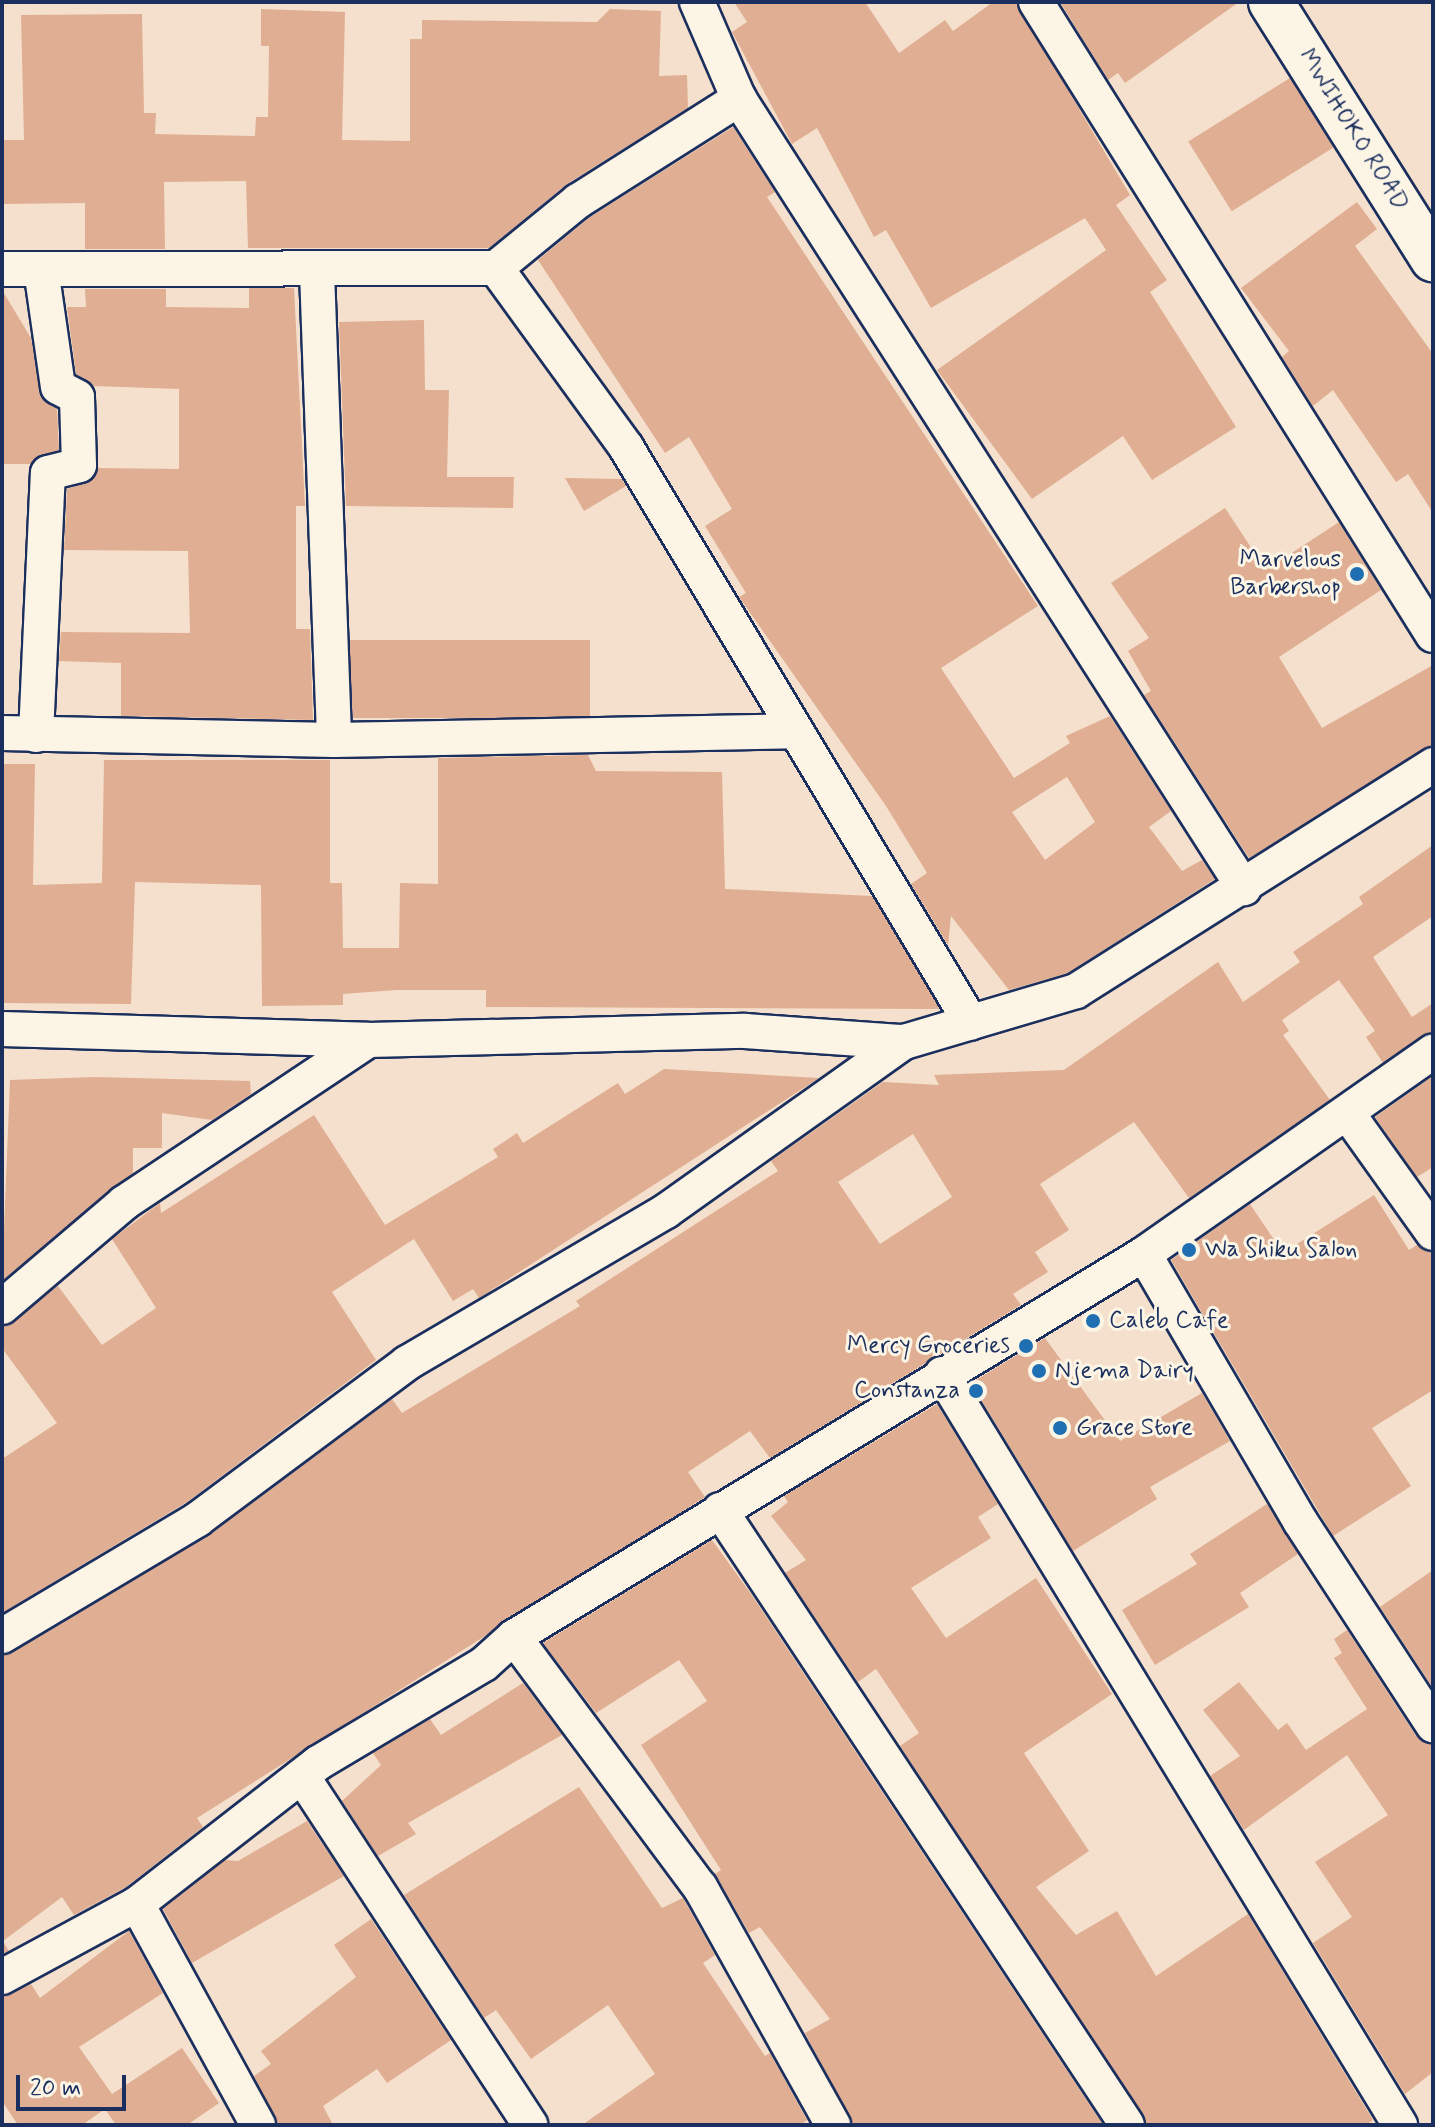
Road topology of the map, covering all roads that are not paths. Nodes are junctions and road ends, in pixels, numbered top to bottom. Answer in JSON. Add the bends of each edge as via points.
{"nodes":[{"id":1,"x":697,"y":2,"type":"edge"},
{"id":2,"x":1036,"y":2,"type":"edge"},
{"id":3,"x":1271,"y":2,"type":"edge"},
{"id":4,"x":739,"y":99,"type":"junction"},
{"id":5,"x":1433,"y":259,"type":"edge"},
{"id":6,"x":496,"y":268,"type":"junction"},
{"id":7,"x":2,"y":269,"type":"edge"},
{"id":8,"x":41,"y":269,"type":"junction"},
{"id":9,"x":317,"y":272,"type":"junction"},
{"id":10,"x":1433,"y":635,"type":"edge"},
{"id":11,"x":796,"y":731,"type":"junction"},
{"id":12,"x":2,"y":733,"type":"edge"},
{"id":13,"x":36,"y":735,"type":"junction"},
{"id":14,"x":334,"y":740,"type":"junction"},
{"id":15,"x":1433,"y":765,"type":"edge"},
{"id":16,"x":1244,"y":888,"type":"junction"},
{"id":17,"x":971,"y":1023,"type":"junction"},
{"id":18,"x":2,"y":1029,"type":"edge"},
{"id":19,"x":368,"y":1040,"type":"junction"},
{"id":20,"x":904,"y":1042,"type":"junction"},
{"id":21,"x":1433,"y":1052,"type":"edge"},
{"id":22,"x":1348,"y":1114,"type":"junction"},
{"id":23,"x":1433,"y":1233,"type":"edge"},
{"id":24,"x":1144,"y":1254,"type":"junction"},
{"id":25,"x":2,"y":1307,"type":"edge"},
{"id":26,"x":942,"y":1374,"type":"junction"},
{"id":27,"x":720,"y":1510,"type":"junction"},
{"id":28,"x":2,"y":1636,"type":"edge"},
{"id":29,"x":514,"y":1637,"type":"junction"},
{"id":30,"x":1433,"y":1725,"type":"edge"},
{"id":31,"x":302,"y":1776,"type":"junction"},
{"id":32,"x":137,"y":1904,"type":"junction"},
{"id":33,"x":2,"y":1977,"type":"edge"},
{"id":34,"x":258,"y":2125,"type":"edge"},
{"id":35,"x":530,"y":2125,"type":"edge"},
{"id":36,"x":833,"y":2125,"type":"edge"},
{"id":37,"x":1127,"y":2125,"type":"edge"},
{"id":38,"x":1400,"y":2125,"type":"edge"}],
"edges":[{"from":1,"to":4,"type":"street"},
{"from":2,"to":10,"type":"street"},
{"from":3,"to":5,"type":"street","name":"MWIHOKO ROAD"},
{"from":4,"to":6,"type":"street","via":[[578,201]]},
{"from":4,"to":16,"type":"street"},
{"from":6,"to":9,"type":"street"},
{"from":6,"to":11,"type":"street","via":[[626,447]]},
{"from":7,"to":8,"type":"street"},
{"from":8,"to":9,"type":"street"},
{"from":8,"to":13,"type":"street","via":[[58,387],[77,397],[79,465],[48,473]]},
{"from":9,"to":14,"type":"street"},
{"from":11,"to":14,"type":"street"},
{"from":11,"to":17,"type":"street"},
{"from":12,"to":13,"type":"street"},
{"from":13,"to":14,"type":"street"},
{"from":15,"to":16,"type":"street"},
{"from":16,"to":17,"type":"street","via":[[1076,991]]},
{"from":17,"to":20,"type":"street"},
{"from":18,"to":19,"type":"street"},
{"from":19,"to":20,"type":"street","via":[[745,1031]]},
{"from":19,"to":25,"type":"street","via":[[124,1203]]},
{"from":20,"to":28,"type":"street","via":[[666,1211],[407,1363],[198,1519]]},
{"from":21,"to":22,"type":"street"},
{"from":22,"to":23,"type":"street"},
{"from":22,"to":24,"type":"street"},
{"from":24,"to":26,"type":"street"},
{"from":24,"to":30,"type":"street","via":[[1300,1521]]},
{"from":26,"to":27,"type":"street"},
{"from":26,"to":38,"type":"street"},
{"from":27,"to":29,"type":"street"},
{"from":27,"to":37,"type":"street"},
{"from":29,"to":31,"type":"street","via":[[484,1664]]},
{"from":29,"to":36,"type":"street","via":[[700,1887]]},
{"from":31,"to":32,"type":"street"},
{"from":31,"to":35,"type":"street"},
{"from":32,"to":33,"type":"street"},
{"from":32,"to":34,"type":"street"}]}
